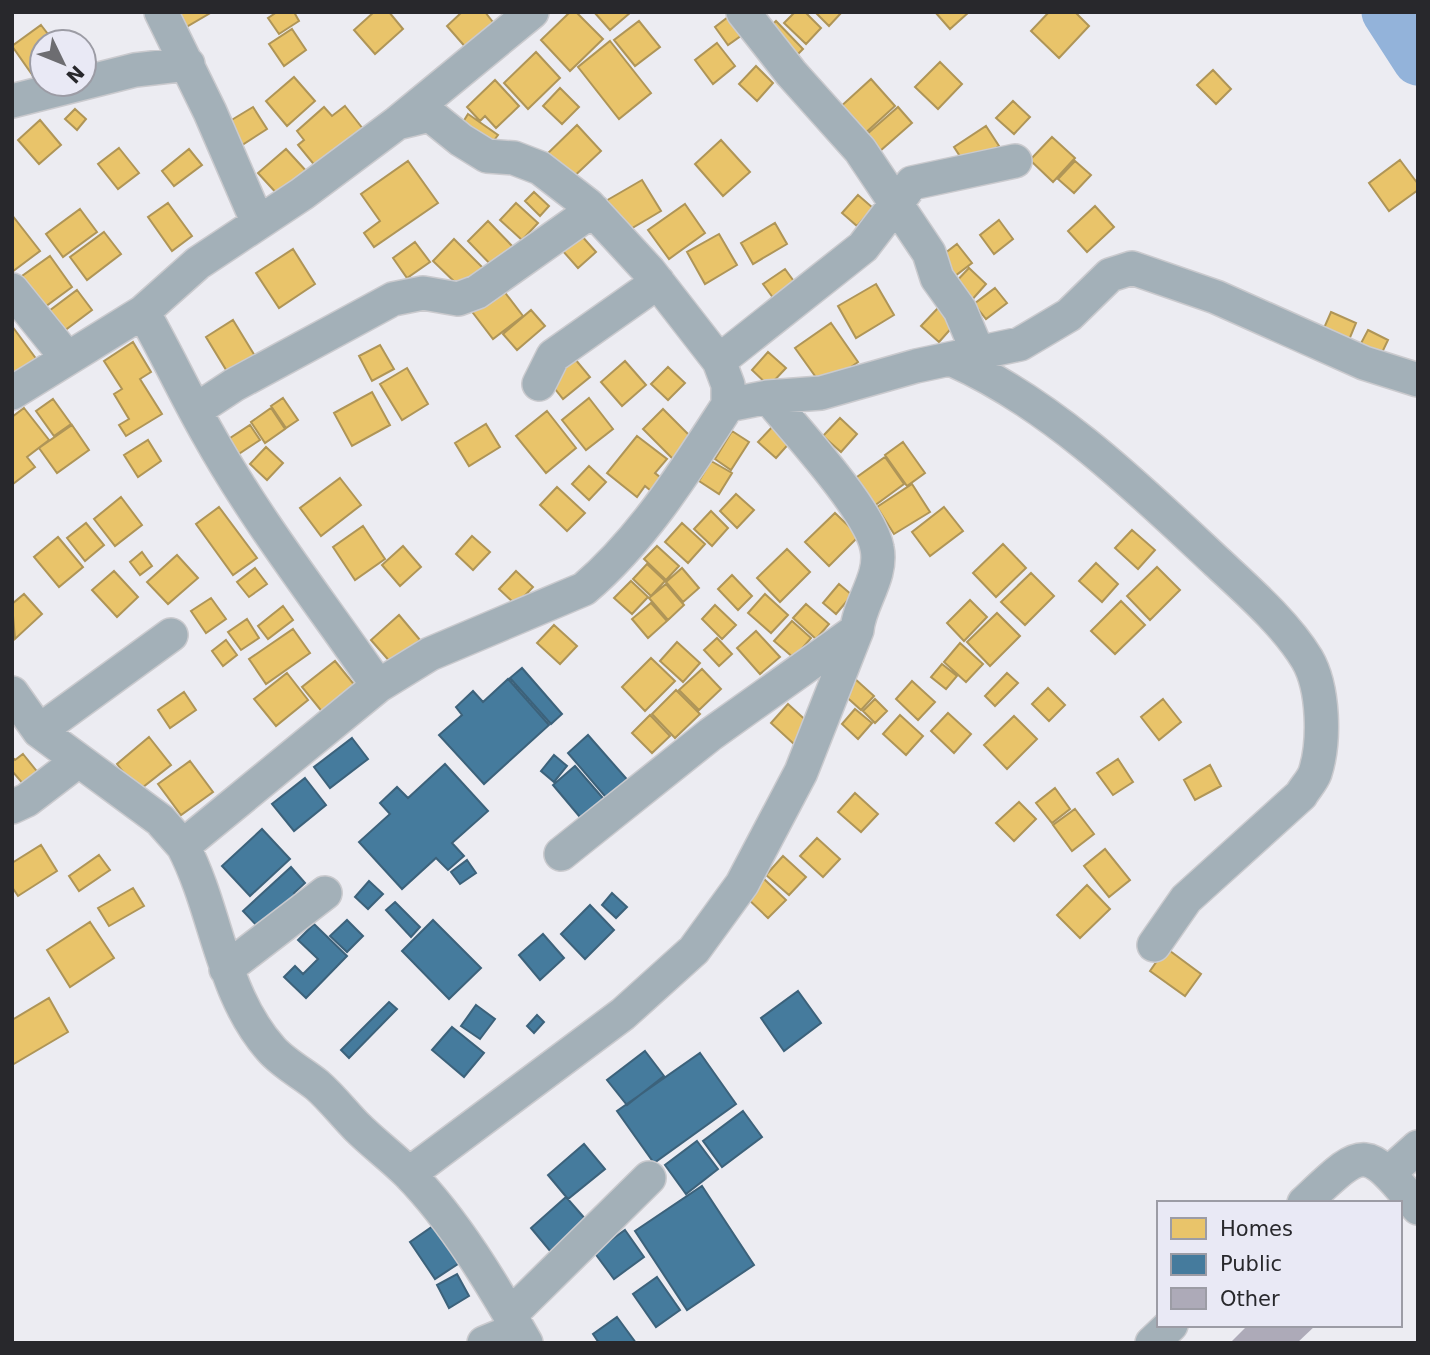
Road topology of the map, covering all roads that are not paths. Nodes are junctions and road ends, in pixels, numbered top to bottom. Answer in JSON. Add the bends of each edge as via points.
{"nodes":[{"id":1,"x":161,"y":12,"type":"edge"},
{"id":2,"x":532,"y":12,"type":"edge"},
{"id":3,"x":743,"y":12,"type":"edge"},
{"id":4,"x":188,"y":64,"type":"junction"},
{"id":5,"x":12,"y":101,"type":"edge"},
{"id":6,"x":397,"y":123,"type":"junction"},
{"id":7,"x":1015,"y":161,"type":"dead end"},
{"id":8,"x":895,"y":206,"type":"junction"},
{"id":9,"x":593,"y":210,"type":"junction"},
{"id":10,"x":258,"y":223,"type":"junction"},
{"id":11,"x":658,"y":282,"type":"junction"},
{"id":12,"x":12,"y":290,"type":"edge"},
{"id":13,"x":143,"y":312,"type":"junction"},
{"id":14,"x":67,"y":358,"type":"junction"},
{"id":15,"x":966,"y":358,"type":"junction"},
{"id":16,"x":719,"y":361,"type":"junction"},
{"id":17,"x":1418,"y":380,"type":"edge"},
{"id":18,"x":539,"y":384,"type":"dead end"},
{"id":19,"x":12,"y":393,"type":"edge"},
{"id":20,"x":768,"y":397,"type":"junction"},
{"id":21,"x":728,"y":405,"type":"junction"},
{"id":22,"x":196,"y":410,"type":"junction"},
{"id":23,"x":857,"y":630,"type":"junction"},
{"id":24,"x":171,"y":635,"type":"dead end"},
{"id":25,"x":378,"y":686,"type":"junction"},
{"id":26,"x":12,"y":693,"type":"edge"},
{"id":27,"x":40,"y":731,"type":"junction"},
{"id":28,"x":78,"y":761,"type":"junction"},
{"id":29,"x":12,"y":807,"type":"edge"},
{"id":30,"x":183,"y":846,"type":"junction"},
{"id":31,"x":561,"y":854,"type":"dead end"},
{"id":32,"x":325,"y":892,"type":"dead end"},
{"id":33,"x":1154,"y":945,"type":"dead end"},
{"id":34,"x":226,"y":969,"type":"junction"},
{"id":35,"x":1418,"y":1147,"type":"edge"},
{"id":36,"x":1389,"y":1172,"type":"junction"},
{"id":37,"x":410,"y":1174,"type":"junction"},
{"id":38,"x":649,"y":1178,"type":"dead end"},
{"id":39,"x":1306,"y":1201,"type":"edge"},
{"id":40,"x":1418,"y":1208,"type":"edge"},
{"id":41,"x":1169,"y":1327,"type":"edge"},
{"id":42,"x":519,"y":1328,"type":"edge"},
{"id":43,"x":484,"y":1343,"type":"edge"},
{"id":44,"x":1152,"y":1343,"type":"edge"}],
"edges":[{"from":1,"to":4,"type":"street"},
{"from":2,"to":6,"type":"street"},
{"from":3,"to":8,"type":"street","via":[[860,150]]},
{"from":4,"to":5,"type":"street","via":[[135,70]]},
{"from":4,"to":10,"type":"street"},
{"from":6,"to":9,"type":"street","via":[[430,115],[486,156],[514,158],[540,168]]},
{"from":6,"to":10,"type":"street"},
{"from":7,"to":8,"type":"street","via":[[912,183]]},
{"from":8,"to":15,"type":"street","via":[[929,253],[937,278],[960,310]]},
{"from":8,"to":16,"type":"street","via":[[863,247]]},
{"from":9,"to":11,"type":"street"},
{"from":9,"to":22,"type":"street","via":[[477,292],[458,299],[423,293],[393,299]]},
{"from":10,"to":13,"type":"street","via":[[198,263]]},
{"from":11,"to":16,"type":"street"},
{"from":11,"to":18,"type":"street","via":[[553,356]]},
{"from":12,"to":14,"type":"street"},
{"from":13,"to":14,"type":"street"},
{"from":13,"to":22,"type":"street"},
{"from":14,"to":19,"type":"street"},
{"from":15,"to":17,"type":"street","via":[[1020,344],[1059,322],[1110,275],[1132,268],[1216,297],[1364,363]]},
{"from":15,"to":20,"type":"street","via":[[916,366],[821,393]]},
{"from":15,"to":33,"type":"street","via":[[1130,481],[1261,604],[1307,659],[1318,685],[1320,751],[1314,776],[1300,795],[1186,898]]},
{"from":16,"to":21,"type":"street"},
{"from":20,"to":21,"type":"street"},
{"from":20,"to":23,"type":"street","via":[[846,492],[877,548],[873,580],[858,614]]},
{"from":21,"to":25,"type":"street","via":[[651,517],[584,589],[450,645]]},
{"from":22,"to":25,"type":"street","via":[[255,510]]},
{"from":23,"to":31,"type":"street","via":[[711,734]]},
{"from":23,"to":37,"type":"street","via":[[801,772],[742,884],[694,950],[614,1022]]},
{"from":24,"to":27,"type":"street"},
{"from":25,"to":30,"type":"street"},
{"from":26,"to":27,"type":"street"},
{"from":27,"to":28,"type":"street"},
{"from":28,"to":29,"type":"street"},
{"from":28,"to":30,"type":"street","via":[[160,820]]},
{"from":30,"to":34,"type":"street","via":[[205,896]]},
{"from":32,"to":34,"type":"street"},
{"from":34,"to":37,"type":"street","via":[[243,1007],[271,1050],[319,1087]]},
{"from":35,"to":36,"type":"street"},
{"from":36,"to":39,"type":"street","via":[[1357,1158]]},
{"from":36,"to":40,"type":"street"},
{"from":37,"to":42,"type":"street"},
{"from":38,"to":42,"type":"street"},
{"from":41,"to":44,"type":"street"},
{"from":42,"to":43,"type":"street"}]}
